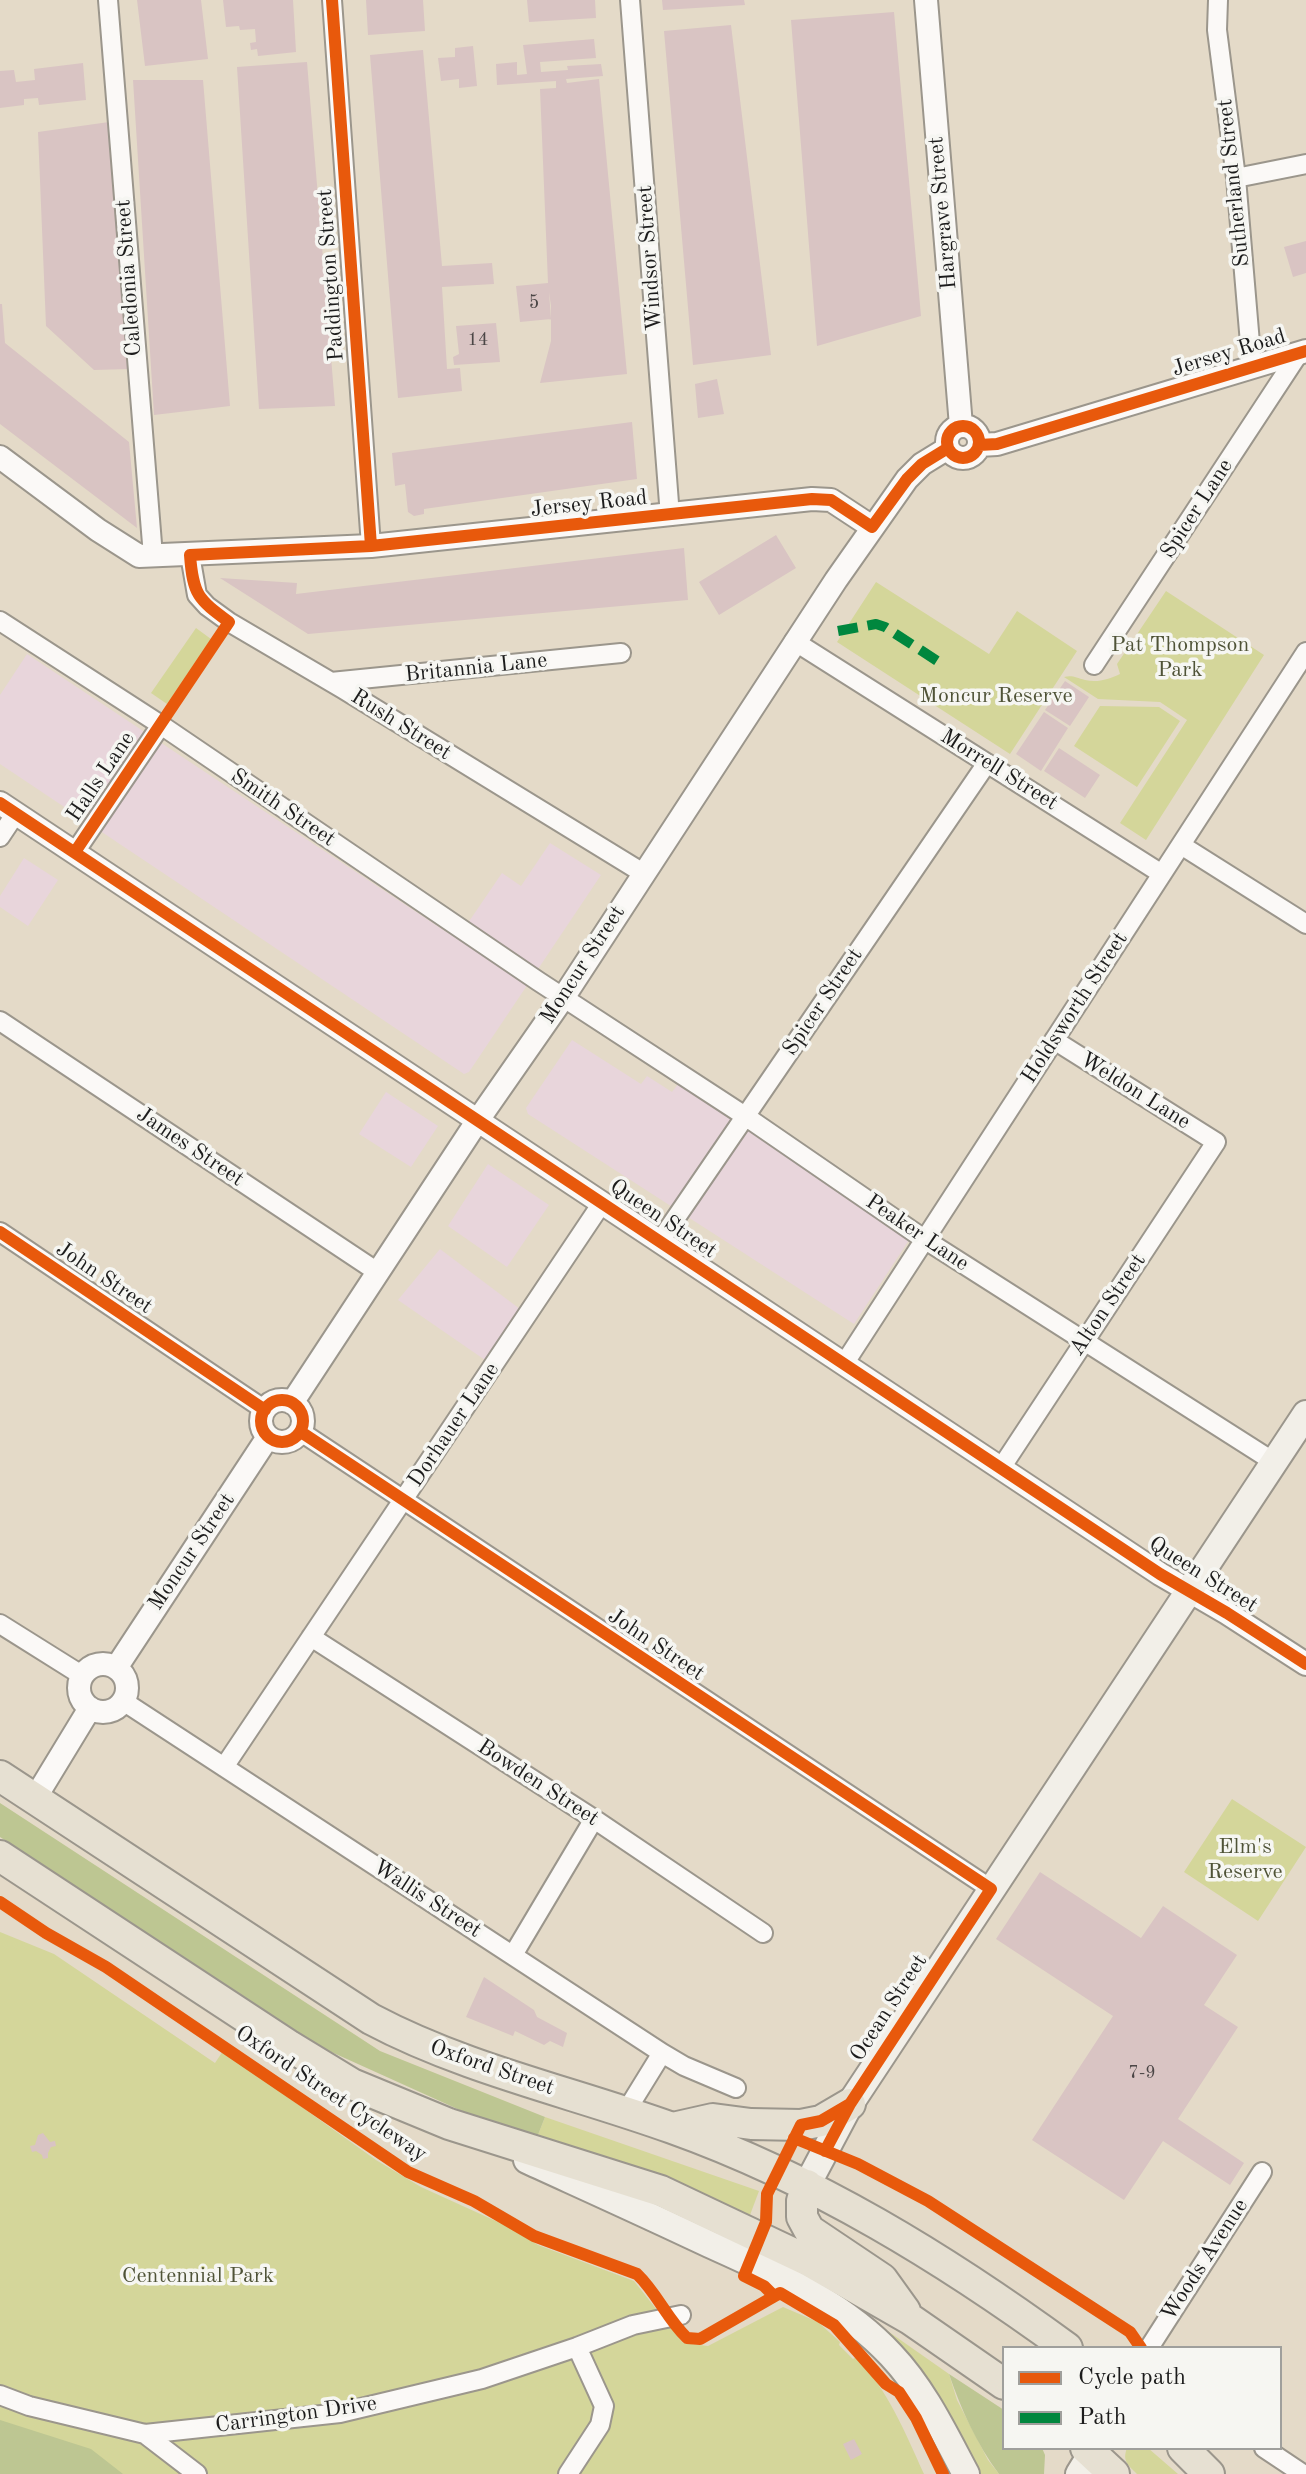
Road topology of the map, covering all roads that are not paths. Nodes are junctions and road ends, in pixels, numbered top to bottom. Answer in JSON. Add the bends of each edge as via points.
{"nodes":[{"id":1,"x":108,"y":0,"type":"edge"},
{"id":2,"x":332,"y":0,"type":"edge"},
{"id":3,"x":630,"y":0,"type":"edge"},
{"id":4,"x":926,"y":0,"type":"edge"},
{"id":5,"x":1218,"y":0,"type":"edge"},
{"id":6,"x":1306,"y":164,"type":"edge"},
{"id":7,"x":1236,"y":178,"type":"junction"},
{"id":8,"x":1303,"y":352,"type":"edge"},
{"id":9,"x":1252,"y":367,"type":"junction"},
{"id":10,"x":961,"y":426,"type":"junction"},
{"id":11,"x":979,"y":445,"type":"junction"},
{"id":12,"x":948,"y":448,"type":"junction"},
{"id":13,"x":0,"y":457,"type":"edge"},
{"id":14,"x":670,"y":516,"type":"junction"},
{"id":15,"x":872,"y":527,"type":"junction"},
{"id":16,"x":371,"y":546,"type":"junction"},
{"id":17,"x":190,"y":555,"type":"junction"},
{"id":18,"x":153,"y":556,"type":"junction"},
{"id":19,"x":0,"y":621,"type":"edge"},
{"id":20,"x":794,"y":641,"type":"junction"},
{"id":21,"x":1306,"y":652,"type":"edge"},
{"id":22,"x":621,"y":653,"type":"dead end"},
{"id":23,"x":1094,"y":665,"type":"dead end"},
{"id":24,"x":331,"y":682,"type":"junction"},
{"id":25,"x":161,"y":725,"type":"junction"},
{"id":26,"x":987,"y":763,"type":"junction"},
{"id":27,"x":8,"y":808,"type":"edge"},
{"id":28,"x":0,"y":837,"type":"edge"},
{"id":29,"x":1181,"y":845,"type":"junction"},
{"id":30,"x":75,"y":852,"type":"junction"},
{"id":31,"x":643,"y":873,"type":"junction"},
{"id":32,"x":1162,"y":874,"type":"junction"},
{"id":33,"x":1306,"y":924,"type":"edge"},
{"id":34,"x":563,"y":998,"type":"junction"},
{"id":35,"x":0,"y":1021,"type":"edge"},
{"id":36,"x":1054,"y":1040,"type":"junction"},
{"id":37,"x":745,"y":1116,"type":"junction"},
{"id":38,"x":478,"y":1120,"type":"junction"},
{"id":39,"x":1216,"y":1142,"type":"joint"},
{"id":40,"x":602,"y":1203,"type":"junction"},
{"id":41,"x":0,"y":1232,"type":"edge"},
{"id":42,"x":924,"y":1239,"type":"junction"},
{"id":43,"x":660,"y":1241,"type":"junction"},
{"id":44,"x":379,"y":1273,"type":"junction"},
{"id":45,"x":1085,"y":1340,"type":"junction"},
{"id":46,"x":844,"y":1364,"type":"junction"},
{"id":47,"x":292,"y":1403,"type":"junction"},
{"id":48,"x":265,"y":1410,"type":"junction"},
{"id":49,"x":1306,"y":1414,"type":"edge"},
{"id":50,"x":301,"y":1432,"type":"junction"},
{"id":51,"x":268,"y":1437,"type":"junction"},
{"id":52,"x":1274,"y":1462,"type":"junction"},
{"id":53,"x":1001,"y":1468,"type":"junction"},
{"id":54,"x":403,"y":1502,"type":"junction"},
{"id":55,"x":1188,"y":1592,"type":"junction"},
{"id":56,"x":0,"y":1624,"type":"edge"},
{"id":57,"x":311,"y":1637,"type":"junction"},
{"id":58,"x":1306,"y":1664,"type":"edge"},
{"id":59,"x":116,"y":1668,"type":"junction"},
{"id":60,"x":83,"y":1676,"type":"junction"},
{"id":61,"x":123,"y":1701,"type":"junction"},
{"id":62,"x":90,"y":1708,"type":"junction"},
{"id":63,"x":224,"y":1767,"type":"junction"},
{"id":64,"x":0,"y":1776,"type":"edge"},
{"id":65,"x":34,"y":1800,"type":"junction"},
{"id":66,"x":594,"y":1819,"type":"junction"},
{"id":67,"x":0,"y":1856,"type":"edge"},
{"id":68,"x":991,"y":1889,"type":"junction"},
{"id":69,"x":763,"y":1933,"type":"dead end"},
{"id":70,"x":513,"y":1955,"type":"junction"},
{"id":71,"x":662,"y":2053,"type":"junction"},
{"id":72,"x":736,"y":2088,"type":"dead end"},
{"id":73,"x":850,"y":2104,"type":"junction"},
{"id":74,"x":625,"y":2113,"type":"junction"},
{"id":75,"x":449,"y":2124,"type":"junction"},
{"id":76,"x":673,"y":2128,"type":"junction"},
{"id":77,"x":1262,"y":2172,"type":"dead end"},
{"id":78,"x":807,"y":2185,"type":"junction"},
{"id":79,"x":1012,"y":2308,"type":"junction"},
{"id":80,"x":681,"y":2315,"type":"dead end"},
{"id":81,"x":910,"y":2319,"type":"junction"},
{"id":82,"x":1040,"y":2346,"type":"edge"},
{"id":83,"x":1064,"y":2346,"type":"edge"},
{"id":84,"x":1150,"y":2346,"type":"edge"},
{"id":85,"x":577,"y":2347,"type":"junction"},
{"id":86,"x":1002,"y":2383,"type":"edge"},
{"id":87,"x":0,"y":2395,"type":"edge"},
{"id":88,"x":145,"y":2434,"type":"junction"},
{"id":89,"x":1185,"y":2450,"type":"edge"},
{"id":90,"x":1267,"y":2450,"type":"edge"},
{"id":91,"x":1088,"y":2456,"type":"edge"},
{"id":92,"x":197,"y":2474,"type":"edge"},
{"id":93,"x":568,"y":2474,"type":"edge"},
{"id":94,"x":966,"y":2474,"type":"edge"},
{"id":95,"x":1114,"y":2474,"type":"edge"},
{"id":96,"x":1209,"y":2474,"type":"edge"},
{"id":97,"x":1303,"y":2474,"type":"edge"}],
"edges":[{"from":1,"to":18,"type":"street","name":"Caledonia Street"},
{"from":2,"to":16,"type":"street","name":"Paddington Street"},
{"from":3,"to":14,"type":"street","name":"Windsor Street"},
{"from":4,"to":10,"type":"street","name":"Hargrave Street"},
{"from":5,"to":7,"type":"street","name":"Sutherland Street","via":[[1217,30]]},
{"from":6,"to":7,"type":"street"},
{"from":7,"to":9,"type":"street","name":"Sutherland Street"},
{"from":8,"to":9,"type":"street","name":"Jersey Road"},
{"from":8,"to":23,"type":"street","name":"Spicer Lane"},
{"from":9,"to":11,"type":"street","name":"Jersey Road"},
{"from":10,"to":11,"type":"street","via":[[975,431]]},
{"from":10,"to":12,"type":"street","via":[[949,434]]},
{"from":11,"to":12,"type":"street","via":[[965,459]]},
{"from":12,"to":15,"type":"street","via":[[907,479]]},
{"from":13,"to":18,"type":"street","name":"Jersey Road","via":[[130,553]]},
{"from":14,"to":15,"type":"street","name":"Jersey Road","via":[[831,500]]},
{"from":14,"to":16,"type":"street","name":"Jersey Road"},
{"from":15,"to":20,"type":"street","name":"Moncur Street"},
{"from":16,"to":17,"type":"street","name":"Jersey Road"},
{"from":17,"to":18,"type":"street","name":"Jersey Road"},
{"from":17,"to":24,"type":"street","name":"Rush Street","via":[[197,595],[207,606]]},
{"from":19,"to":25,"type":"street","name":"Smith Street"},
{"from":20,"to":26,"type":"street","name":"Morrell Street"},
{"from":20,"to":31,"type":"street","name":"Moncur Street"},
{"from":21,"to":29,"type":"street","name":"Holdsworth Street"},
{"from":22,"to":24,"type":"street","name":"Britannia Lane"},
{"from":24,"to":31,"type":"street","name":"Rush Street"},
{"from":25,"to":30,"type":"street","name":"Halls Lane"},
{"from":25,"to":34,"type":"street","name":"Smith Street"},
{"from":26,"to":32,"type":"street","name":"Morrell Street"},
{"from":26,"to":37,"type":"street","name":"Spicer Street"},
{"from":27,"to":28,"type":"street"},
{"from":27,"to":30,"type":"street","name":"Queen Street"},
{"from":29,"to":32,"type":"street","name":"Holdsworth Street"},
{"from":29,"to":33,"type":"street"},
{"from":30,"to":38,"type":"street","name":"Queen Street"},
{"from":31,"to":34,"type":"street","name":"Moncur Street"},
{"from":32,"to":36,"type":"street","name":"Holdsworth Street"},
{"from":34,"to":37,"type":"street","name":"Peaker Lane"},
{"from":34,"to":38,"type":"street","name":"Moncur Street"},
{"from":35,"to":44,"type":"street","name":"James Street"},
{"from":36,"to":39,"type":"street","name":"Weldon Lane"},
{"from":36,"to":42,"type":"street","name":"Holdsworth Street"},
{"from":37,"to":42,"type":"street","name":"Peaker Lane"},
{"from":37,"to":43,"type":"street","name":"Spicer Street"},
{"from":38,"to":40,"type":"street","name":"Queen Street"},
{"from":38,"to":44,"type":"street","name":"Moncur Street"},
{"from":39,"to":45,"type":"street","name":"Alton Street"},
{"from":40,"to":43,"type":"street","name":"Queen Street"},
{"from":40,"to":54,"type":"street","name":"Dorhauer Lane"},
{"from":41,"to":48,"type":"street","name":"John Street"},
{"from":42,"to":45,"type":"street","name":"Peaker Lane"},
{"from":42,"to":46,"type":"street","name":"Holdsworth Street"},
{"from":43,"to":46,"type":"street","name":"Queen Street"},
{"from":44,"to":47,"type":"street","name":"Moncur Street"},
{"from":45,"to":52,"type":"street","name":"Peaker Lane"},
{"from":45,"to":53,"type":"street","name":"Alton Street"},
{"from":46,"to":53,"type":"street","name":"Queen Street"},
{"from":47,"to":48,"type":"street","via":[[276,1401]]},
{"from":47,"to":50,"type":"street","via":[[302,1415]]},
{"from":48,"to":51,"type":"street","via":[[261,1423]]},
{"from":49,"to":52,"type":"main road","name":"Ocean Street"},
{"from":50,"to":51,"type":"street","via":[[289,1441]]},
{"from":50,"to":54,"type":"street","name":"John Street"},
{"from":51,"to":59,"type":"street","name":"Moncur Street"},
{"from":52,"to":55,"type":"main road","name":"Ocean Street"},
{"from":53,"to":55,"type":"street","name":"Queen Street"},
{"from":54,"to":57,"type":"street","name":"Dorhauer Lane"},
{"from":54,"to":68,"type":"street","name":"John Street"},
{"from":55,"to":58,"type":"street","name":"Queen Street"},
{"from":55,"to":68,"type":"main road","name":"Ocean Street"},
{"from":56,"to":60,"type":"street"},
{"from":57,"to":63,"type":"street","name":"Dorhauer Lane"},
{"from":57,"to":66,"type":"street","name":"Bowden Street"},
{"from":59,"to":60,"type":"street","via":[[102,1664]]},
{"from":59,"to":61,"type":"street","via":[[126,1679]]},
{"from":60,"to":62,"type":"street","via":[[79,1690]]},
{"from":61,"to":62,"type":"street","via":[[112,1711]]},
{"from":61,"to":63,"type":"street","name":"Wallis Street"},
{"from":62,"to":65,"type":"street"},
{"from":63,"to":70,"type":"street","name":"Wallis Street"},
{"from":64,"to":65,"type":"main road","name":"Oxford Street"},
{"from":65,"to":74,"type":"main road","name":"Oxford Street","via":[[331,1995],[401,2035]]},
{"from":66,"to":69,"type":"street","name":"Bowden Street"},
{"from":66,"to":70,"type":"street"},
{"from":67,"to":75,"type":"main road","via":[[352,2084]]},
{"from":68,"to":73,"type":"main road","name":"Ocean Street"},
{"from":70,"to":71,"type":"street","name":"Wallis Street"},
{"from":71,"to":72,"type":"street","name":"Wallis Street"},
{"from":71,"to":74,"type":"street"},
{"from":73,"to":76,"type":"main road","via":[[821,2121],[801,2125],[713,2119]]},
{"from":73,"to":78,"type":"main road","name":"Ocean Street"},
{"from":74,"to":76,"type":"main road","name":"Oxford Street"},
{"from":75,"to":81,"type":"main road","via":[[661,2191],[786,2249]]},
{"from":75,"to":94,"type":"main road","via":[[774,2273],[837,2308],[912,2379]]},
{"from":76,"to":78,"type":"main road","name":"Oxford Street"},
{"from":77,"to":84,"type":"street","name":"Woods Avenue"},
{"from":78,"to":79,"type":"main road","name":"Oxford Street"},
{"from":78,"to":81,"type":"main road","via":[[802,2217],[809,2230],[882,2279]]},
{"from":79,"to":82,"type":"main road"},
{"from":79,"to":83,"type":"main road","name":"Oxford Street"},
{"from":80,"to":85,"type":"street","name":"Carrington Drive","via":[[633,2325]]},
{"from":81,"to":86,"type":"main road"},
{"from":85,"to":88,"type":"street","name":"Carrington Drive","via":[[482,2379],[340,2413]]},
{"from":85,"to":93,"type":"street","via":[[604,2406],[600,2425]]},
{"from":87,"to":88,"type":"street","name":"Carrington Drive"},
{"from":88,"to":92,"type":"street"},
{"from":89,"to":96,"type":"main road"},
{"from":90,"to":97,"type":"street"},
{"from":91,"to":95,"type":"main road"}]}
